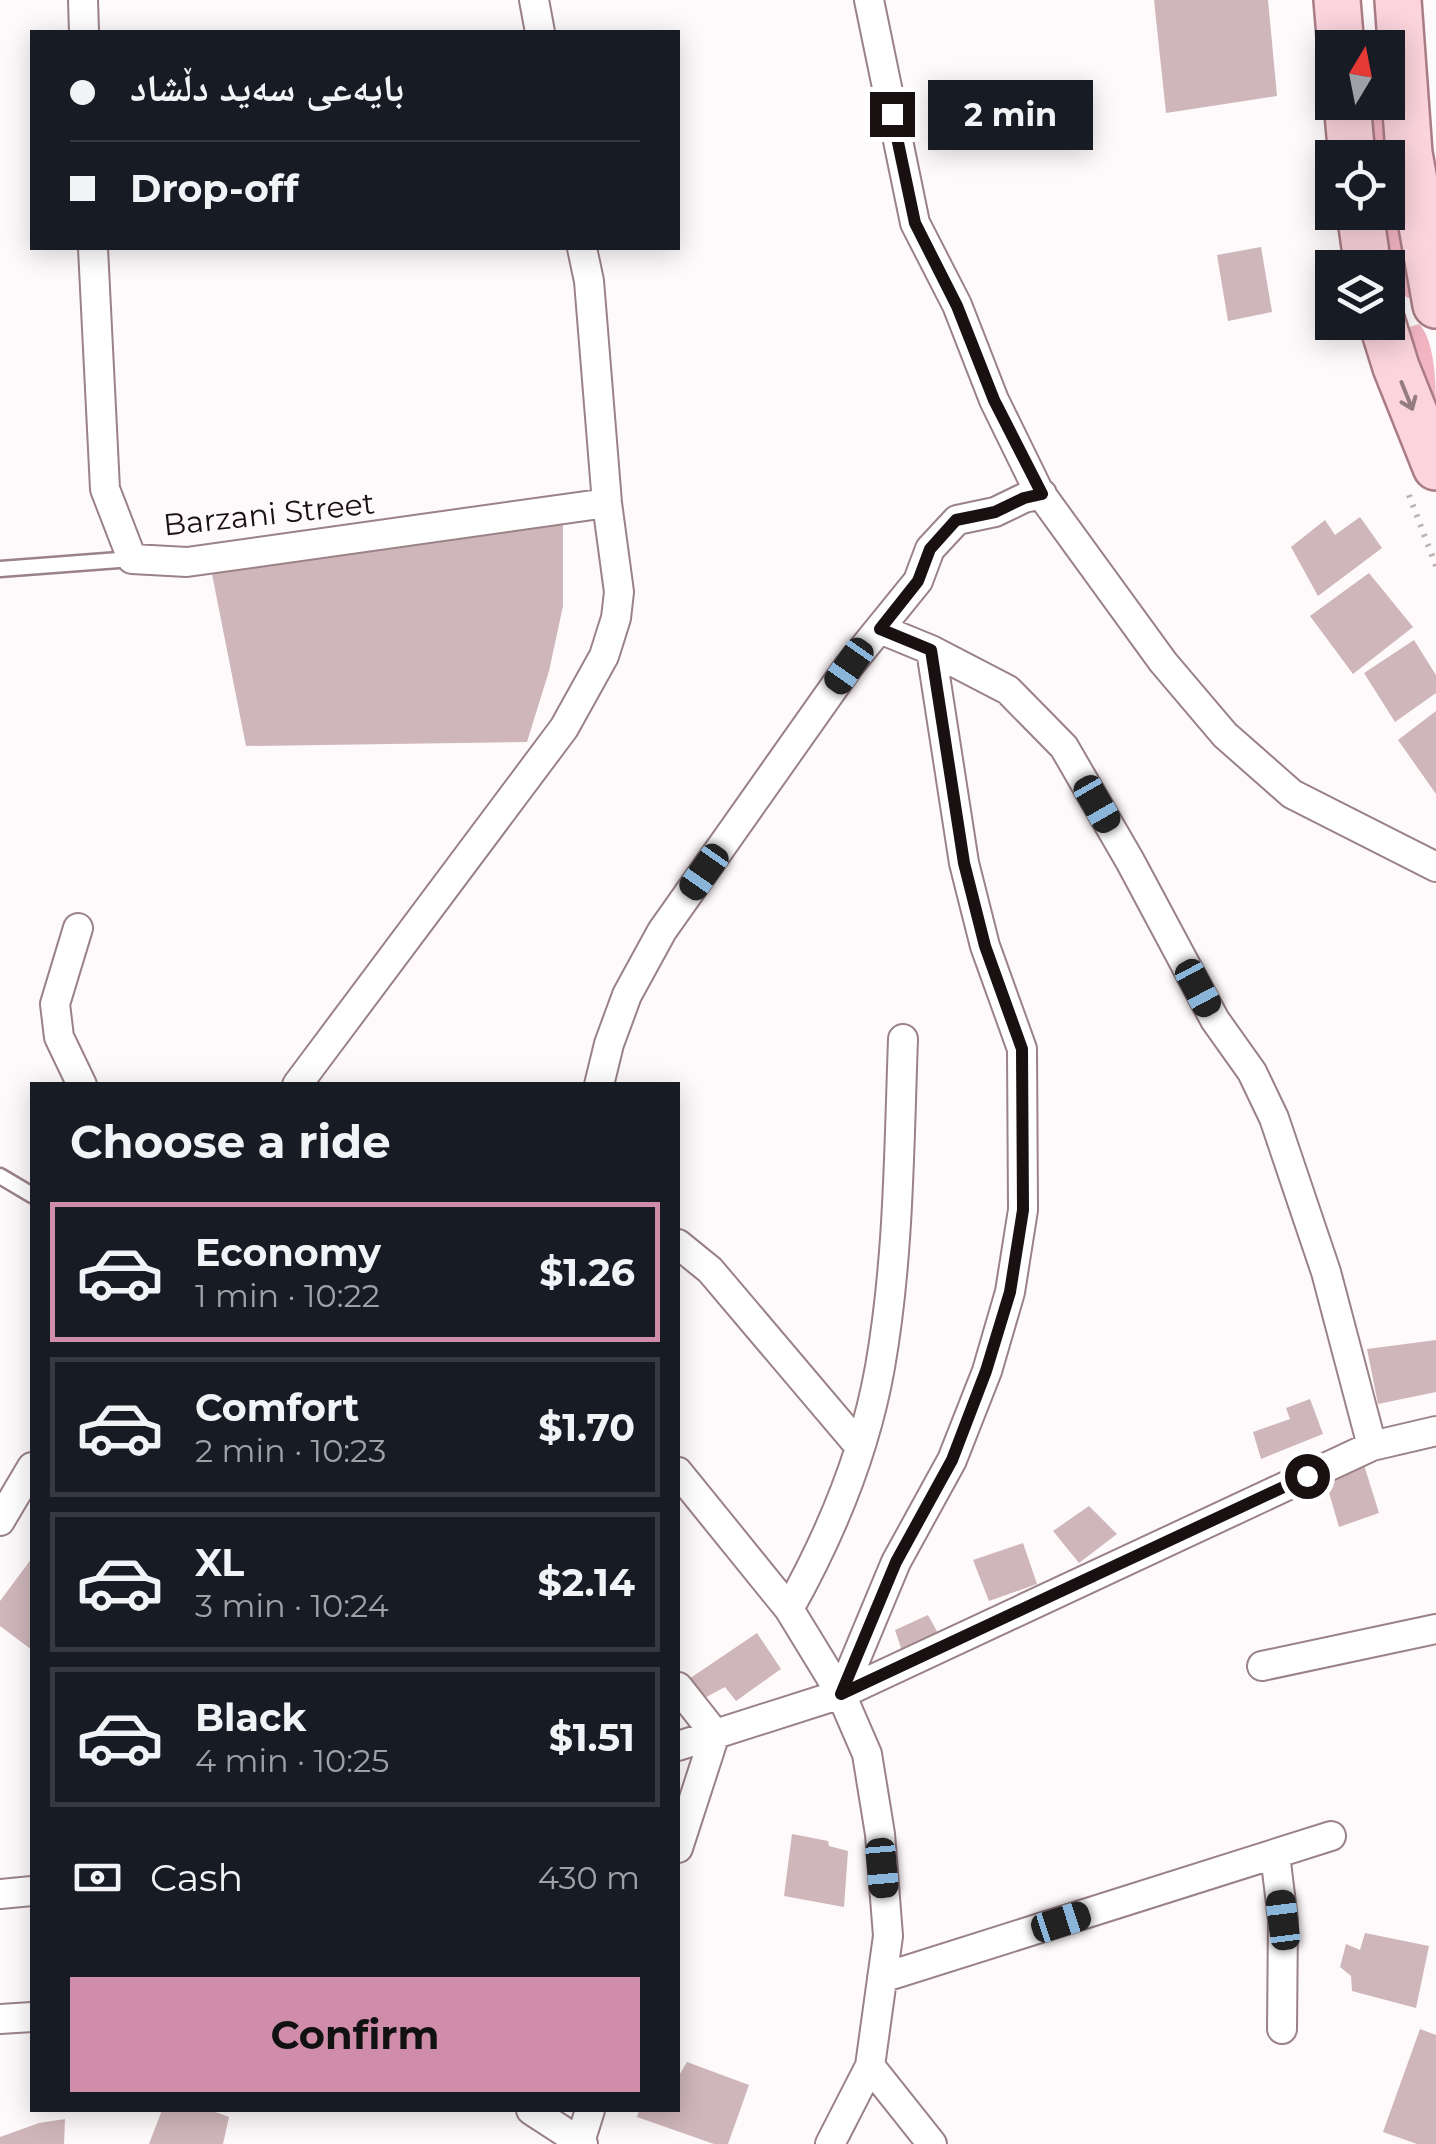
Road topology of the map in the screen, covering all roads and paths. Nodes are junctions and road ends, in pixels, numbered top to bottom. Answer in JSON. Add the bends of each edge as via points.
{"nodes":[{"id":1,"x":83,"y":0,"type":"edge"},
{"id":2,"x":534,"y":0,"type":"edge"},
{"id":3,"x":870,"y":0,"type":"edge"},
{"id":4,"x":1336,"y":0,"type":"edge"},
{"id":5,"x":1398,"y":0,"type":"edge"},
{"id":6,"x":84,"y":30,"type":"edge"},
{"id":7,"x":540,"y":30,"type":"edge"},
{"id":8,"x":1339,"y":30,"type":"edge"},
{"id":9,"x":1422,"y":152,"type":"edge"},
{"id":10,"x":93,"y":250,"type":"edge"},
{"id":11,"x":582,"y":250,"type":"edge"},
{"id":12,"x":1436,"y":306,"type":"edge"},
{"id":13,"x":1405,"y":316,"type":"edge"},
{"id":14,"x":1387,"y":340,"type":"edge"},
{"id":15,"x":1436,"y":468,"type":"edge"},
{"id":16,"x":1042,"y":494,"type":"junction"},
{"id":17,"x":607,"y":503,"type":"junction"},
{"id":18,"x":132,"y":559,"type":"junction"},
{"id":19,"x":0,"y":569,"type":"edge"},
{"id":20,"x":880,"y":629,"type":"junction"},
{"id":21,"x":931,"y":650,"type":"junction"},
{"id":22,"x":1436,"y":868,"type":"edge"},
{"id":23,"x":78,"y":928,"type":"dead end"},
{"id":24,"x":903,"y":1039,"type":"dead end"},
{"id":25,"x":81,"y":1082,"type":"edge"},
{"id":26,"x":299,"y":1082,"type":"edge"},
{"id":27,"x":601,"y":1082,"type":"edge"},
{"id":28,"x":0,"y":1176,"type":"edge"},
{"id":29,"x":30,"y":1194,"type":"edge"},
{"id":30,"x":680,"y":1246,"type":"edge"},
{"id":31,"x":1436,"y":1430,"type":"edge"},
{"id":32,"x":860,"y":1446,"type":"junction"},
{"id":33,"x":1372,"y":1446,"type":"junction"},
{"id":34,"x":30,"y":1470,"type":"edge"},
{"id":35,"x":680,"y":1474,"type":"edge"},
{"id":36,"x":0,"y":1521,"type":"edge"},
{"id":37,"x":789,"y":1609,"type":"junction"},
{"id":38,"x":1436,"y":1630,"type":"edge"},
{"id":39,"x":1262,"y":1666,"type":"dead end"},
{"id":40,"x":680,"y":1690,"type":"edge"},
{"id":41,"x":841,"y":1694,"type":"junction"},
{"id":42,"x":715,"y":1734,"type":"junction"},
{"id":43,"x":680,"y":1745,"type":"edge"},
{"id":44,"x":1331,"y":1836,"type":"dead end"},
{"id":45,"x":680,"y":1842,"type":"edge"},
{"id":46,"x":1274,"y":1854,"type":"junction"},
{"id":47,"x":30,"y":1892,"type":"edge"},
{"id":48,"x":0,"y":1894,"type":"edge"},
{"id":49,"x":882,"y":1978,"type":"junction"},
{"id":50,"x":30,"y":2017,"type":"edge"},
{"id":51,"x":0,"y":2019,"type":"edge"},
{"id":52,"x":1282,"y":2029,"type":"dead end"},
{"id":53,"x":870,"y":2066,"type":"junction"},
{"id":54,"x":535,"y":2112,"type":"edge"},
{"id":55,"x":589,"y":2112,"type":"edge"},
{"id":56,"x":581,"y":2143,"type":"edge"},
{"id":57,"x":830,"y":2144,"type":"edge"},
{"id":58,"x":932,"y":2144,"type":"edge"}],
"edges":[{"from":1,"to":6,"type":"street"},
{"from":2,"to":7,"type":"street"},
{"from":3,"to":16,"type":"street","via":[[915,223]]},
{"from":4,"to":8,"type":"main road"},
{"from":5,"to":9,"type":"main road"},
{"from":9,"to":12,"type":"main road"},
{"from":10,"to":18,"type":"street","name":"Barzani Street","via":[[105,490]]},
{"from":11,"to":17,"type":"street"},
{"from":12,"to":13,"type":"main road"},
{"from":14,"to":15,"type":"main road","one_way":true},
{"from":16,"to":20,"type":"street","via":[[956,520]]},
{"from":16,"to":22,"type":"street","via":[[1163,662],[1226,734],[1292,794]]},
{"from":17,"to":18,"type":"street","name":"Barzani Street","via":[[187,562]]},
{"from":17,"to":26,"type":"street","via":[[619,592],[616,618],[576,710]]},
{"from":18,"to":19,"type":"lane"},
{"from":20,"to":21,"type":"street"},
{"from":20,"to":27,"type":"street","via":[[662,931],[627,995]]},
{"from":21,"to":33,"type":"street","via":[[1008,690],[1064,747],[1216,1020],[1252,1072],[1326,1272]]},
{"from":21,"to":41,"type":"street","via":[[964,863],[1022,1049],[1023,1210],[1010,1292],[986,1371],[952,1460],[896,1562]]},
{"from":23,"to":25,"type":"street","via":[[55,1004],[59,1037]]},
{"from":24,"to":32,"type":"street","via":[[895,1246],[880,1368]]},
{"from":28,"to":29,"type":"lane"},
{"from":30,"to":32,"type":"street","via":[[710,1270]]},
{"from":31,"to":33,"type":"street"},
{"from":32,"to":37,"type":"street","via":[[825,1544]]},
{"from":33,"to":41,"type":"street"},
{"from":34,"to":36,"type":"street"},
{"from":35,"to":37,"type":"street"},
{"from":37,"to":41,"type":"street"},
{"from":38,"to":39,"type":"street"},
{"from":40,"to":42,"type":"street"},
{"from":41,"to":42,"type":"street"},
{"from":41,"to":49,"type":"street","via":[[867,1754],[880,1834],[888,1936]]},
{"from":42,"to":43,"type":"street"},
{"from":42,"to":45,"type":"street"},
{"from":44,"to":46,"type":"street"},
{"from":46,"to":49,"type":"street"},
{"from":46,"to":52,"type":"street","via":[[1283,1920]]},
{"from":47,"to":48,"type":"street"},
{"from":49,"to":53,"type":"street"},
{"from":50,"to":51,"type":"street"},
{"from":53,"to":57,"type":"street"},
{"from":53,"to":58,"type":"street"},
{"from":54,"to":56,"type":"street"},
{"from":55,"to":56,"type":"street"}]}
